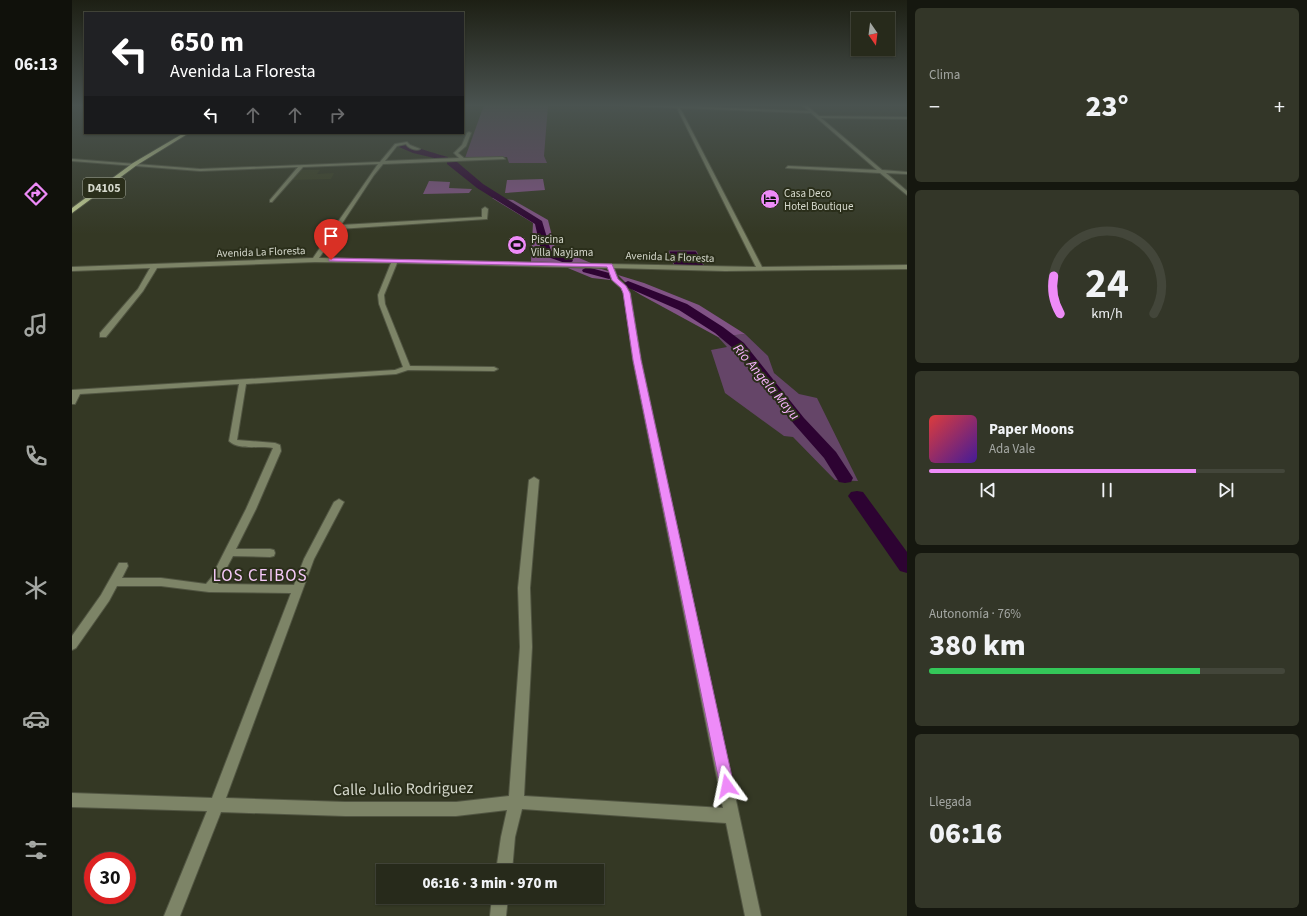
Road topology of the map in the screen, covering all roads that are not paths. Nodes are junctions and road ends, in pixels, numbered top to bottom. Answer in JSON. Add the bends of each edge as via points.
{"nodes":[{"id":1,"x":162,"y":148,"type":"edge"},
{"id":2,"x":394,"y":148,"type":"edge"},
{"id":3,"x":414,"y":148,"type":"edge"},
{"id":4,"x":462,"y":148,"type":"edge"},
{"id":5,"x":699,"y":148,"type":"edge"},
{"id":6,"x":853,"y":148,"type":"edge"},
{"id":7,"x":418,"y":149,"type":"dead end"},
{"id":8,"x":503,"y":158,"type":"dead end"},
{"id":9,"x":72,"y":160,"type":"edge"},
{"id":10,"x":463,"y":160,"type":"junction"},
{"id":11,"x":381,"y":162,"type":"junction"},
{"id":12,"x":135,"y":164,"type":"junction"},
{"id":13,"x":302,"y":166,"type":"junction"},
{"id":14,"x":788,"y":167,"type":"dead end"},
{"id":15,"x":881,"y":172,"type":"junction"},
{"id":16,"x":907,"y":173,"type":"edge"},
{"id":17,"x":907,"y":194,"type":"edge"},
{"id":18,"x":272,"y":201,"type":"dead end"},
{"id":19,"x":486,"y":209,"type":"dead end"},
{"id":20,"x":72,"y":211,"type":"edge"},
{"id":21,"x":338,"y":227,"type":"junction"},
{"id":22,"x":315,"y":260,"type":"junction"},
{"id":23,"x":395,"y":261,"type":"junction"},
{"id":24,"x":610,"y":266,"type":"junction"},
{"id":25,"x":154,"y":267,"type":"junction"},
{"id":26,"x":907,"y":267,"type":"edge"},
{"id":27,"x":72,"y":269,"type":"edge"},
{"id":28,"x":760,"y":269,"type":"junction"},
{"id":29,"x":103,"y":335,"type":"dead end"},
{"id":30,"x":407,"y":368,"type":"junction"},
{"id":31,"x":494,"y":369,"type":"dead end"},
{"id":32,"x":243,"y":381,"type":"junction"},
{"id":33,"x":75,"y":392,"type":"edge"},
{"id":34,"x":72,"y":402,"type":"edge"},
{"id":35,"x":534,"y":480,"type":"dead end"},
{"id":36,"x":339,"y":502,"type":"dead end"},
{"id":37,"x":229,"y":552,"type":"junction"},
{"id":38,"x":270,"y":553,"type":"dead end"},
{"id":39,"x":123,"y":566,"type":"dead end"},
{"id":40,"x":115,"y":582,"type":"junction"},
{"id":41,"x":209,"y":588,"type":"junction"},
{"id":42,"x":298,"y":589,"type":"junction"},
{"id":43,"x":72,"y":645,"type":"edge"},
{"id":44,"x":72,"y":800,"type":"edge"},
{"id":45,"x":516,"y":802,"type":"junction"},
{"id":46,"x":217,"y":804,"type":"junction"},
{"id":47,"x":733,"y":816,"type":"junction"},
{"id":48,"x":505,"y":864,"type":"edge"},
{"id":49,"x":499,"y":904,"type":"edge"},
{"id":50,"x":172,"y":916,"type":"edge"},
{"id":51,"x":498,"y":916,"type":"edge"},
{"id":52,"x":753,"y":916,"type":"edge"}],
"edges":[{"from":1,"to":12,"type":"main road","number":"D4105"},
{"from":2,"to":11,"type":"street"},
{"from":3,"to":7,"type":"street"},
{"from":4,"to":10,"type":"street","via":[[456,154]]},
{"from":5,"to":28,"type":"street"},
{"from":6,"to":15,"type":"street"},
{"from":8,"to":10,"type":"street"},
{"from":9,"to":12,"type":"street"},
{"from":10,"to":11,"type":"street"},
{"from":11,"to":13,"type":"street"},
{"from":11,"to":21,"type":"street"},
{"from":12,"to":13,"type":"street","via":[[200,170]]},
{"from":12,"to":20,"type":"main road","number":"D4105"},
{"from":13,"to":18,"type":"street"},
{"from":14,"to":15,"type":"street"},
{"from":15,"to":16,"type":"street"},
{"from":15,"to":17,"type":"street"},
{"from":19,"to":21,"type":"street","via":[[485,218]]},
{"from":21,"to":22,"type":"street"},
{"from":22,"to":23,"type":"street","name":"Avenida La Floresta"},
{"from":22,"to":25,"type":"street","name":"Avenida La Floresta"},
{"from":23,"to":24,"type":"street","name":"Avenida La Floresta"},
{"from":23,"to":30,"type":"street","via":[[381,295]]},
{"from":24,"to":28,"type":"street","name":"Avenida La Floresta"},
{"from":24,"to":47,"type":"street","via":[[615,280],[624,287],[626,293],[637,360]]},
{"from":25,"to":27,"type":"street","name":"Avenida La Floresta"},
{"from":25,"to":29,"type":"street","via":[[141,290]]},
{"from":26,"to":28,"type":"street","name":"Avenida La Floresta"},
{"from":30,"to":31,"type":"street"},
{"from":30,"to":32,"type":"street","via":[[396,372]]},
{"from":32,"to":33,"type":"street"},
{"from":32,"to":37,"type":"street","via":[[233,441],[272,445],[277,447],[278,451]]},
{"from":33,"to":34,"type":"street"},
{"from":35,"to":45,"type":"street","via":[[524,588],[526,648]]},
{"from":36,"to":42,"type":"street","via":[[309,559]]},
{"from":37,"to":38,"type":"street"},
{"from":37,"to":41,"type":"street"},
{"from":39,"to":40,"type":"street"},
{"from":40,"to":41,"type":"street","via":[[161,582]]},
{"from":40,"to":43,"type":"street"},
{"from":41,"to":42,"type":"street"},
{"from":42,"to":46,"type":"street"},
{"from":44,"to":46,"type":"street","name":"Calle Julio Rodriguez"},
{"from":45,"to":46,"type":"street","name":"Calle Julio Rodriguez","via":[[456,809],[345,809]]},
{"from":45,"to":47,"type":"street","name":"Calle Julio Rodriguez"},
{"from":45,"to":48,"type":"street"},
{"from":46,"to":50,"type":"street"},
{"from":47,"to":52,"type":"street"},
{"from":49,"to":51,"type":"street"}]}
